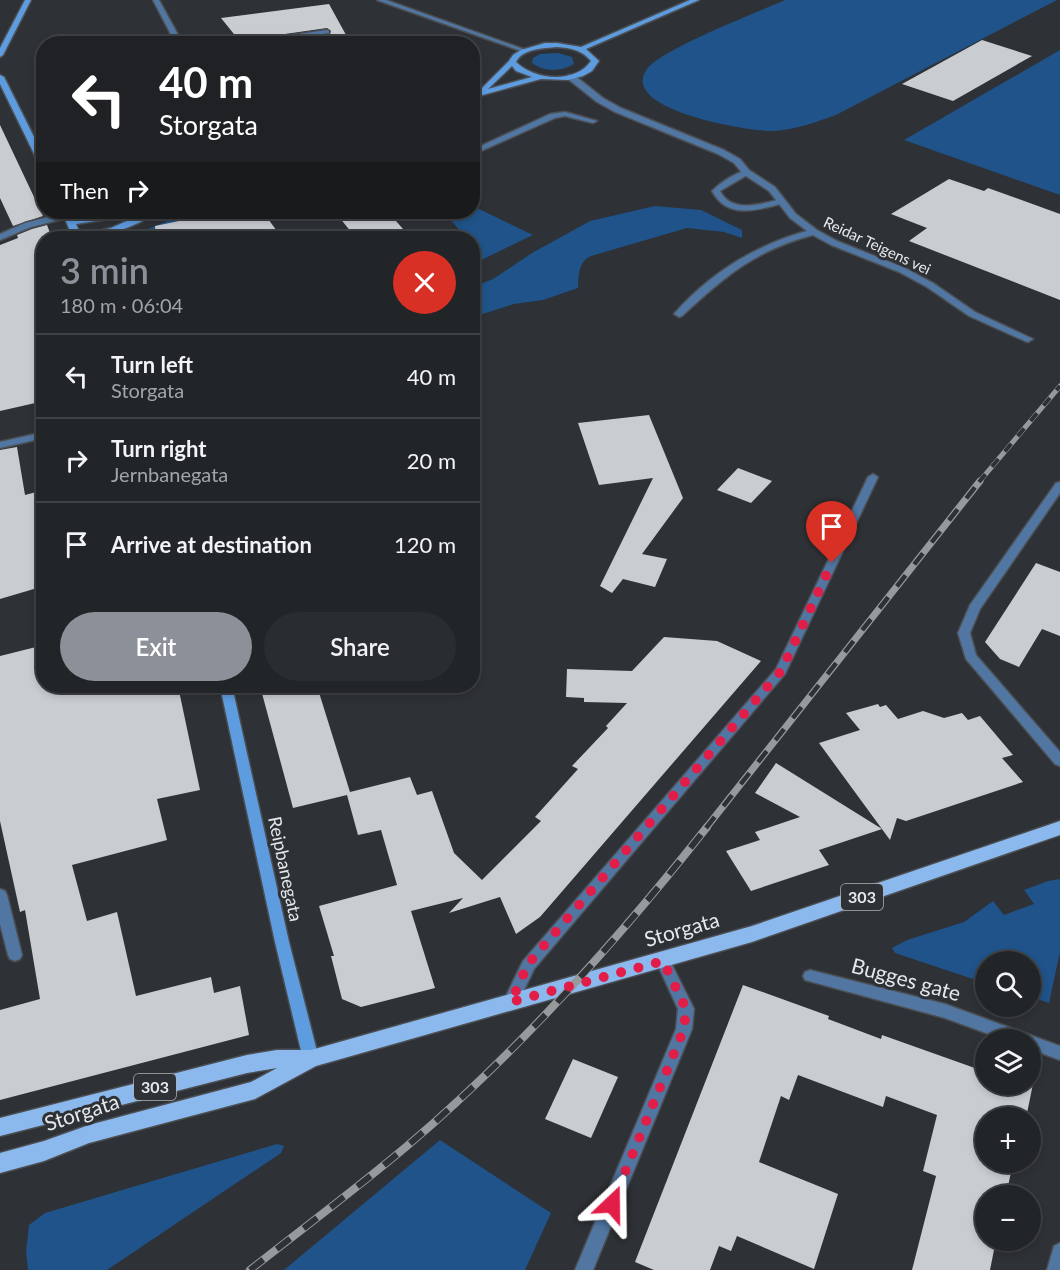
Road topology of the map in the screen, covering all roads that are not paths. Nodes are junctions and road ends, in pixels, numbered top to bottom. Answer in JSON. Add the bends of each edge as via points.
{"nodes":[{"id":1,"x":28,"y":0,"type":"edge"},
{"id":2,"x":156,"y":0,"type":"edge"},
{"id":3,"x":380,"y":0,"type":"edge"},
{"id":4,"x":696,"y":0,"type":"edge"},
{"id":5,"x":327,"y":32,"type":"dead end"},
{"id":6,"x":175,"y":36,"type":"edge"},
{"id":7,"x":286,"y":36,"type":"edge"},
{"id":8,"x":581,"y":49,"type":"junction"},
{"id":9,"x":523,"y":50,"type":"junction"},
{"id":10,"x":0,"y":55,"type":"edge"},
{"id":11,"x":512,"y":62,"type":"junction"},
{"id":12,"x":0,"y":77,"type":"edge"},
{"id":13,"x":540,"y":77,"type":"junction"},
{"id":14,"x":571,"y":77,"type":"junction"},
{"id":15,"x":481,"y":92,"type":"joint"},
{"id":16,"x":593,"y":121,"type":"dead end"},
{"id":17,"x":480,"y":149,"type":"edge"},
{"id":18,"x":36,"y":150,"type":"edge"},
{"id":19,"x":746,"y":172,"type":"junction"},
{"id":20,"x":782,"y":201,"type":"junction"},
{"id":21,"x":55,"y":219,"type":"edge"},
{"id":22,"x":138,"y":219,"type":"edge"},
{"id":23,"x":110,"y":231,"type":"edge"},
{"id":24,"x":814,"y":232,"type":"junction"},
{"id":25,"x":0,"y":237,"type":"edge"},
{"id":26,"x":679,"y":314,"type":"dead end"},
{"id":27,"x":1028,"y":339,"type":"dead end"},
{"id":28,"x":36,"y":437,"type":"edge"},
{"id":29,"x":0,"y":445,"type":"edge"},
{"id":30,"x":873,"y":477,"type":"dead end"},
{"id":31,"x":1060,"y":485,"type":"edge"},
{"id":32,"x":228,"y":693,"type":"edge"},
{"id":33,"x":1060,"y":761,"type":"edge"},
{"id":34,"x":1060,"y":828,"type":"edge"},
{"id":35,"x":0,"y":895,"type":"edge"},
{"id":36,"x":15,"y":955,"type":"dead end"},
{"id":37,"x":663,"y":961,"type":"junction"},
{"id":38,"x":810,"y":976,"type":"dead end"},
{"id":39,"x":511,"y":1002,"type":"junction"},
{"id":40,"x":995,"y":1029,"type":"edge"},
{"id":41,"x":1041,"y":1046,"type":"edge"},
{"id":42,"x":1060,"y":1053,"type":"edge"},
{"id":43,"x":311,"y":1059,"type":"junction"},
{"id":44,"x":0,"y":1127,"type":"edge"},
{"id":45,"x":0,"y":1163,"type":"edge"},
{"id":46,"x":1060,"y":1252,"type":"edge"},
{"id":47,"x":584,"y":1270,"type":"edge"},
{"id":48,"x":1056,"y":1270,"type":"edge"}],
"edges":[{"from":1,"to":10,"type":"main road"},
{"from":2,"to":6,"type":"street"},
{"from":3,"to":9,"type":"street"},
{"from":4,"to":8,"type":"main road"},
{"from":5,"to":7,"type":"street"},
{"from":8,"to":9,"type":"main road","via":[[551,45]]},
{"from":8,"to":14,"type":"main road","via":[[591,54],[593,67]]},
{"from":9,"to":11,"type":"main road"},
{"from":11,"to":13,"type":"main road","via":[[516,69]]},
{"from":11,"to":15,"type":"main road"},
{"from":12,"to":18,"type":"main road"},
{"from":13,"to":14,"type":"main road"},
{"from":13,"to":15,"type":"main road"},
{"from":14,"to":19,"type":"street","name":"Reidar Teigens vei","via":[[600,100],[721,152]]},
{"from":16,"to":17,"type":"street","via":[[565,114],[553,116]]},
{"from":19,"to":20,"type":"street","name":"Reidar Teigens vei","via":[[767,185]]},
{"from":19,"to":20,"type":"street","via":[[723,184],[716,191],[718,198],[726,204],[751,208]]},
{"from":20,"to":24,"type":"street","name":"Reidar Teigens vei","via":[[793,216]]},
{"from":21,"to":25,"type":"street"},
{"from":22,"to":23,"type":"main road"},
{"from":24,"to":26,"type":"street","via":[[788,237],[760,249],[722,274]]},
{"from":24,"to":27,"type":"street","name":"Reidar Teigens vei","via":[[902,270],[972,314]]},
{"from":28,"to":29,"type":"street"},
{"from":30,"to":39,"type":"street","via":[[781,671],[528,964]]},
{"from":31,"to":33,"type":"street","via":[[974,608],[964,633],[970,656]]},
{"from":32,"to":43,"type":"main road","name":"Reipbanegata"},
{"from":34,"to":37,"type":"main road","name":"Storgata","number":"303","via":[[761,932]]},
{"from":35,"to":36,"type":"street"},
{"from":37,"to":39,"type":"main road","name":"Storgata","number":"303"},
{"from":37,"to":47,"type":"street","via":[[686,1009],[684,1029]]},
{"from":38,"to":40,"type":"street","name":"Bugges gate","via":[[945,1011]]},
{"from":39,"to":43,"type":"main road","name":"Storgata","number":"303"},
{"from":41,"to":42,"type":"street"},
{"from":43,"to":44,"type":"main road","name":"Storgata","number":"303","via":[[247,1064]]},
{"from":43,"to":45,"type":"main road","name":"Storgata","number":"303","via":[[255,1090],[89,1134]]},
{"from":46,"to":48,"type":"street"}]}
